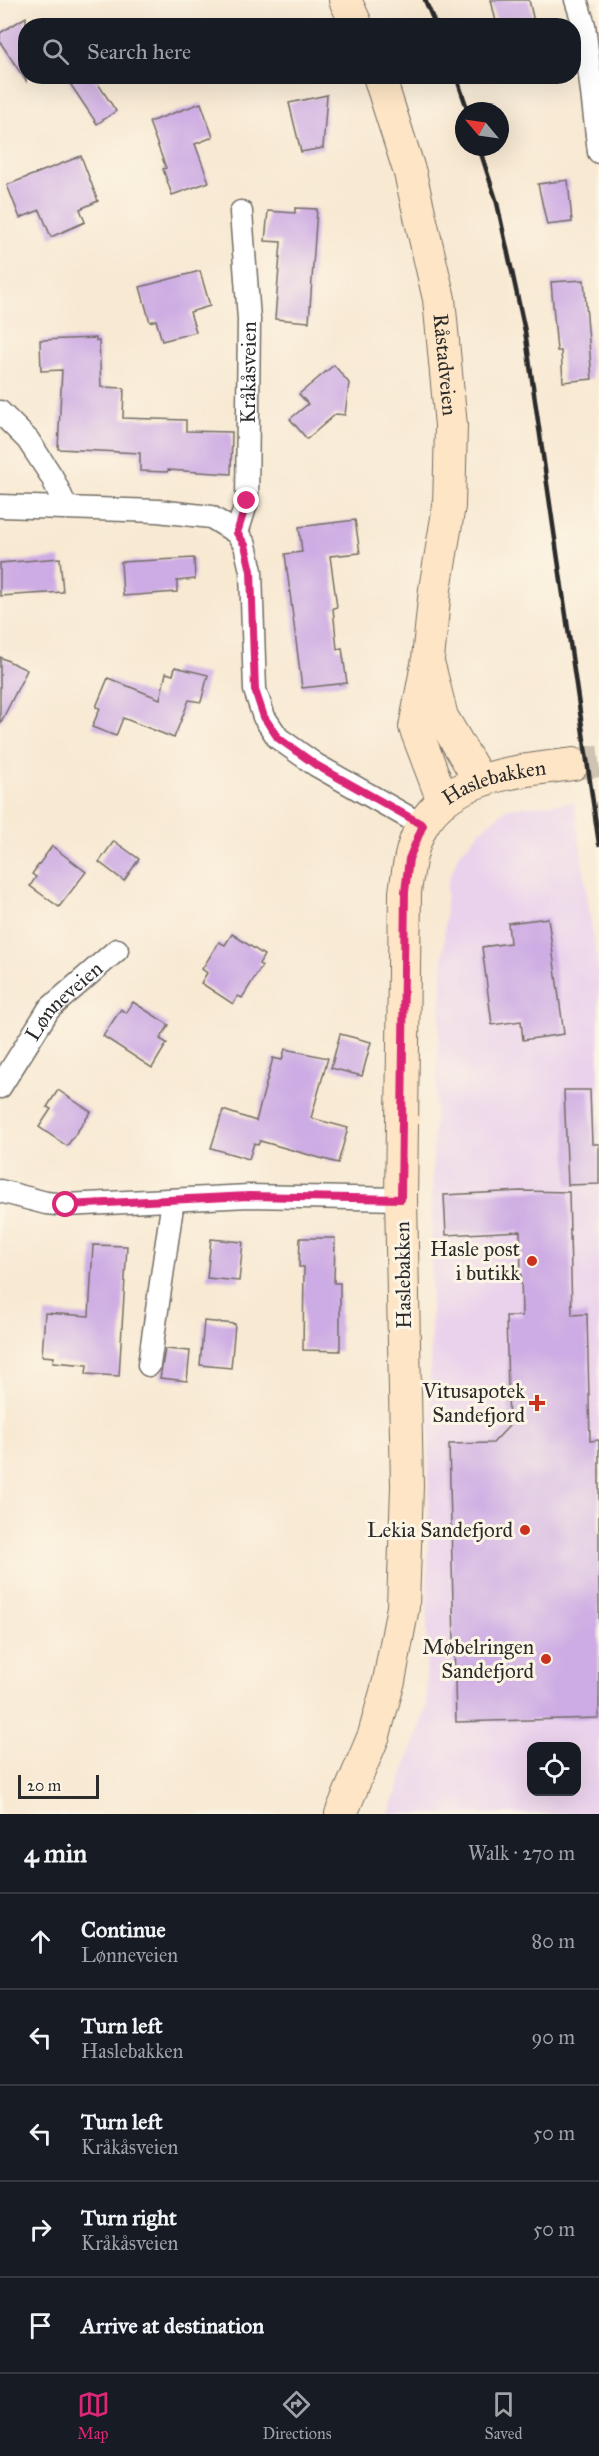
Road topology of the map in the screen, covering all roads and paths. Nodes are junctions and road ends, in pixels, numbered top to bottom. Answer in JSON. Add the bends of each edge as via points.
{"nodes":[{"id":1,"x":345,"y":0,"type":"edge"},
{"id":2,"x":576,"y":0,"type":"edge"},
{"id":3,"x":353,"y":18,"type":"edge"},
{"id":4,"x":382,"y":84,"type":"edge"},
{"id":5,"x":599,"y":152,"type":"edge"},
{"id":6,"x":241,"y":212,"type":"dead end"},
{"id":7,"x":0,"y":412,"type":"edge"},
{"id":8,"x":0,"y":506,"type":"edge"},
{"id":9,"x":66,"y":507,"type":"junction"},
{"id":10,"x":237,"y":533,"type":"junction"},
{"id":11,"x":428,"y":659,"type":"junction"},
{"id":12,"x":573,"y":764,"type":"tunnel mouth"},
{"id":13,"x":480,"y":781,"type":"junction"},
{"id":14,"x":443,"y":801,"type":"junction"},
{"id":15,"x":423,"y":825,"type":"junction"},
{"id":16,"x":117,"y":950,"type":"dead end"},
{"id":17,"x":0,"y":1087,"type":"edge"},
{"id":18,"x":0,"y":1191,"type":"edge"},
{"id":19,"x":401,"y":1199,"type":"junction"},
{"id":20,"x":173,"y":1200,"type":"junction"},
{"id":21,"x":148,"y":1365,"type":"dead end"},
{"id":22,"x":341,"y":1814,"type":"edge"}],
"edges":[{"from":1,"to":3,"type":"main road"},
{"from":2,"to":5,"type":"street","via":[[584,26]]},
{"from":4,"to":11,"type":"main road","name":"Råstadveien","via":[[410,173],[439,299],[451,426],[449,506]]},
{"from":6,"to":10,"type":"street","name":"Kråkåsveien","via":[[249,319],[247,501]]},
{"from":7,"to":9,"type":"street","via":[[28,440]]},
{"from":8,"to":9,"type":"street"},
{"from":9,"to":10,"type":"street","via":[[211,517]]},
{"from":10,"to":15,"type":"street","via":[[245,545],[251,571],[255,690],[264,717],[278,738],[316,765]]},
{"from":11,"to":13,"type":"main road","name":"Råstadveien","via":[[442,717]]},
{"from":11,"to":14,"type":"main road","name":"Råstadveien","via":[[415,727]]},
{"from":12,"to":13,"type":"main road","name":"Haslebakken","via":[[494,775]]},
{"from":13,"to":14,"type":"main road","name":"Haslebakken"},
{"from":14,"to":15,"type":"main road","name":"Haslebakken"},
{"from":15,"to":19,"type":"main road","name":"Haslebakken","via":[[409,859],[405,892]]},
{"from":16,"to":17,"type":"street","name":"Lønneveien","via":[[49,1009]]},
{"from":18,"to":20,"type":"street","via":[[66,1205]]},
{"from":19,"to":20,"type":"street","via":[[249,1196]]},
{"from":19,"to":22,"type":"main road","name":"Haslebakken","via":[[407,1486],[403,1607],[374,1735]]},
{"from":20,"to":21,"type":"street"}]}
